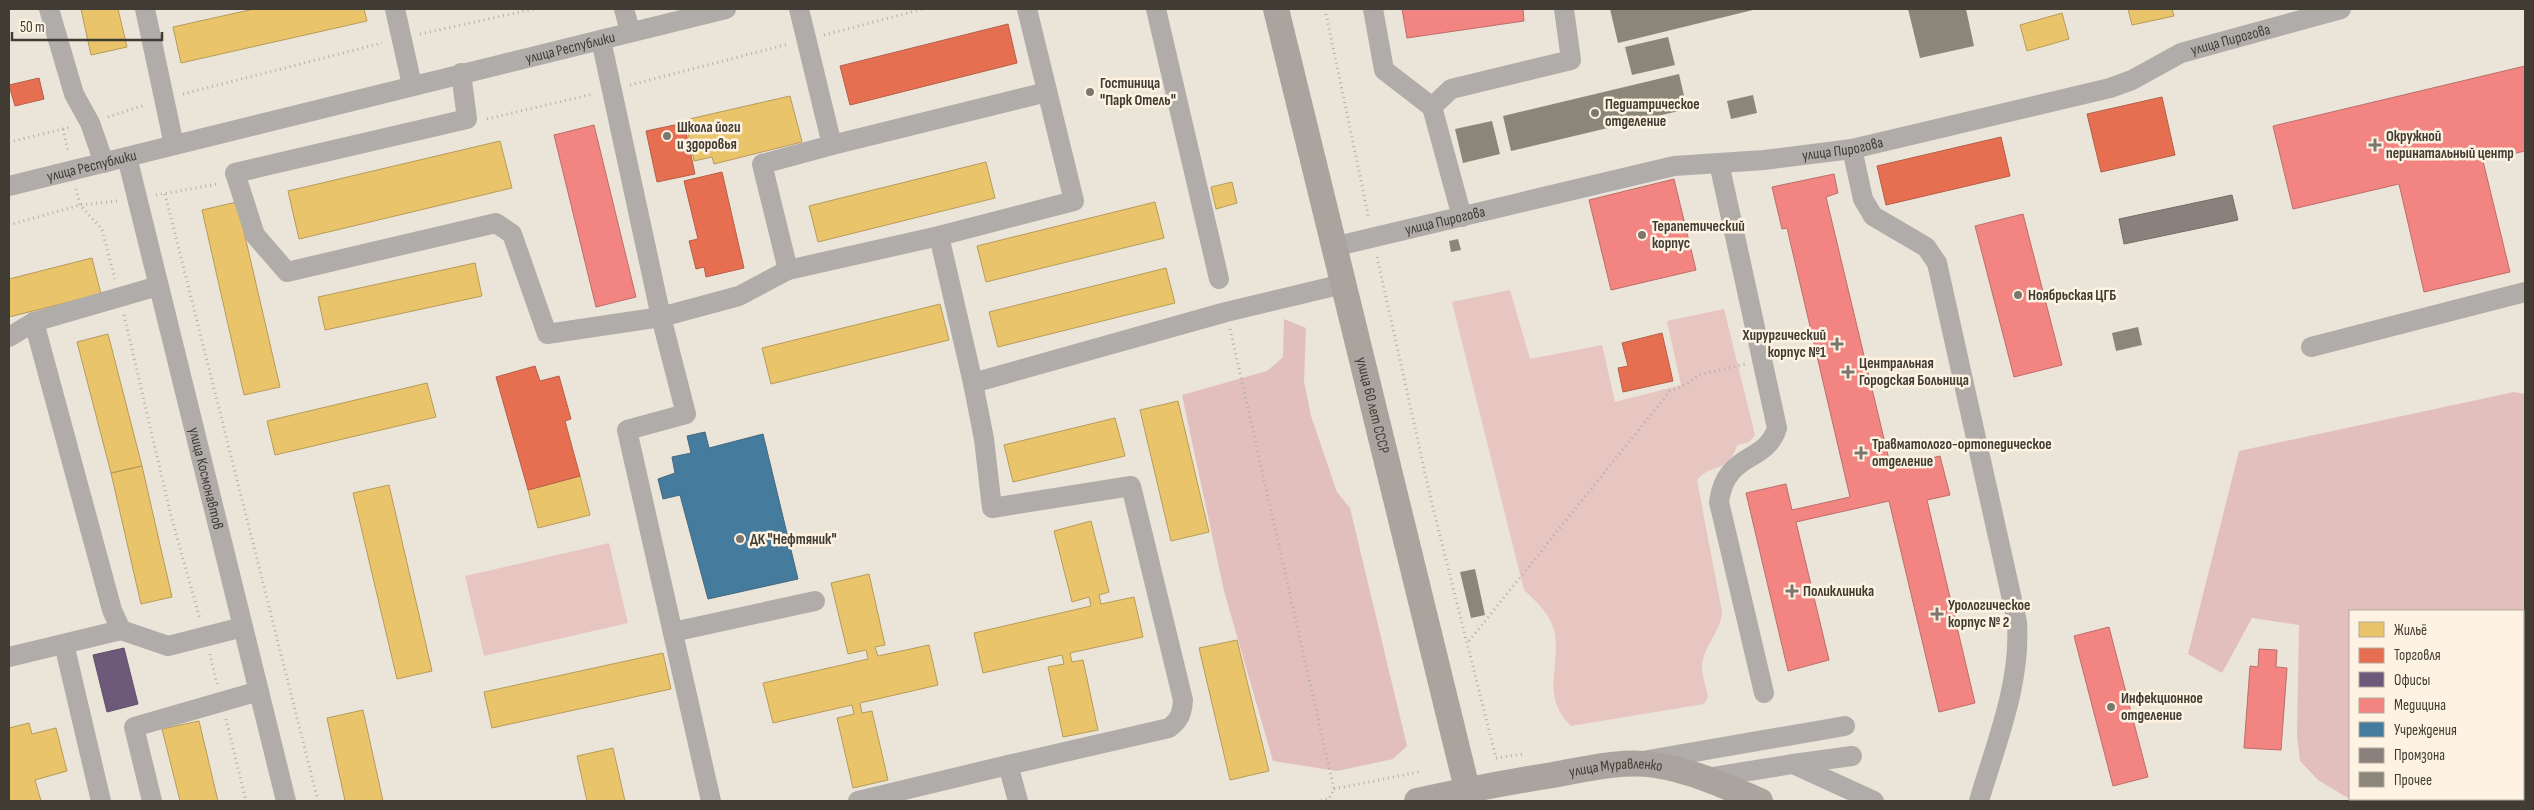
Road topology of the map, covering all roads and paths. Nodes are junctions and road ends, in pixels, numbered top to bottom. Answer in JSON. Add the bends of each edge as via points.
{"nodes":[{"id":1,"x":49,"y":9,"type":"edge"},
{"id":2,"x":145,"y":9,"type":"edge"},
{"id":3,"x":395,"y":9,"type":"edge"},
{"id":4,"x":534,"y":9,"type":"edge"},
{"id":5,"x":624,"y":9,"type":"edge"},
{"id":6,"x":725,"y":9,"type":"edge"},
{"id":7,"x":799,"y":9,"type":"edge"},
{"id":8,"x":923,"y":9,"type":"edge"},
{"id":9,"x":1027,"y":9,"type":"edge"},
{"id":10,"x":1156,"y":9,"type":"edge"},
{"id":11,"x":1276,"y":9,"type":"edge"},
{"id":12,"x":1325,"y":9,"type":"edge"},
{"id":13,"x":1373,"y":9,"type":"edge"},
{"id":14,"x":1564,"y":9,"type":"edge"},
{"id":15,"x":2341,"y":9,"type":"edge"},
{"id":16,"x":2277,"y":17,"type":"edge"},
{"id":17,"x":630,"y":31,"type":"junction"},
{"id":18,"x":402,"y":38,"type":"junction"},
{"id":19,"x":601,"y":40,"type":"junction"},
{"id":20,"x":806,"y":40,"type":"junction"},
{"id":21,"x":461,"y":73,"type":"junction"},
{"id":22,"x":412,"y":86,"type":"junction"},
{"id":23,"x":611,"y":90,"type":"junction"},
{"id":24,"x":1047,"y":92,"type":"junction"},
{"id":25,"x":164,"y":99,"type":"junction"},
{"id":26,"x":1432,"y":107,"type":"junction"},
{"id":27,"x":485,"y":119,"type":"dead end"},
{"id":28,"x":90,"y":123,"type":"junction"},
{"id":29,"x":9,"y":142,"type":"edge"},
{"id":30,"x":174,"y":145,"type":"junction"},
{"id":31,"x":832,"y":145,"type":"junction"},
{"id":32,"x":1852,"y":149,"type":"junction"},
{"id":33,"x":126,"y":157,"type":"junction"},
{"id":34,"x":104,"y":163,"type":"junction"},
{"id":35,"x":1719,"y":163,"type":"junction"},
{"id":36,"x":237,"y":180,"type":"junction"},
{"id":37,"x":9,"y":186,"type":"edge"},
{"id":38,"x":1462,"y":217,"type":"junction"},
{"id":39,"x":9,"y":225,"type":"edge"},
{"id":40,"x":940,"y":236,"type":"junction"},
{"id":41,"x":1373,"y":238,"type":"junction"},
{"id":42,"x":1333,"y":247,"type":"junction"},
{"id":43,"x":788,"y":270,"type":"junction"},
{"id":44,"x":1219,"y":279,"type":"dead end"},
{"id":45,"x":1343,"y":284,"type":"junction"},
{"id":46,"x":158,"y":286,"type":"junction"},
{"id":47,"x":2525,"y":292,"type":"edge"},
{"id":48,"x":120,"y":297,"type":"junction"},
{"id":49,"x":1226,"y":312,"type":"junction"},
{"id":50,"x":661,"y":317,"type":"junction"},
{"id":51,"x":34,"y":322,"type":"junction"},
{"id":52,"x":9,"y":337,"type":"edge"},
{"id":53,"x":2311,"y":347,"type":"dead end"},
{"id":54,"x":1763,"y":359,"type":"junction"},
{"id":55,"x":973,"y":384,"type":"junction"},
{"id":56,"x":815,"y":601,"type":"dead end"},
{"id":57,"x":242,"y":626,"type":"junction"},
{"id":58,"x":120,"y":630,"type":"junction"},
{"id":59,"x":673,"y":632,"type":"junction"},
{"id":60,"x":205,"y":636,"type":"junction"},
{"id":61,"x":1468,"y":641,"type":"junction"},
{"id":62,"x":64,"y":644,"type":"junction"},
{"id":63,"x":9,"y":657,"type":"edge"},
{"id":64,"x":259,"y":691,"type":"junction"},
{"id":65,"x":1764,"y":693,"type":"dead end"},
{"id":66,"x":222,"y":702,"type":"junction"},
{"id":67,"x":1845,"y":726,"type":"dead end"},
{"id":68,"x":1524,"y":754,"type":"dead end"},
{"id":69,"x":1852,"y":756,"type":"dead end"},
{"id":70,"x":1793,"y":764,"type":"junction"},
{"id":71,"x":1008,"y":765,"type":"junction"},
{"id":72,"x":1619,"y":765,"type":"junction"},
{"id":73,"x":1419,"y":772,"type":"dead end"},
{"id":74,"x":1706,"y":778,"type":"junction"},
{"id":75,"x":1334,"y":789,"type":"junction"},
{"id":76,"x":1469,"y":795,"type":"edge"},
{"id":77,"x":101,"y":801,"type":"edge"},
{"id":78,"x":152,"y":801,"type":"edge"},
{"id":79,"x":246,"y":801,"type":"edge"},
{"id":80,"x":286,"y":801,"type":"edge"},
{"id":81,"x":318,"y":801,"type":"edge"},
{"id":82,"x":711,"y":801,"type":"edge"},
{"id":83,"x":858,"y":801,"type":"edge"},
{"id":84,"x":1018,"y":801,"type":"edge"},
{"id":85,"x":1318,"y":801,"type":"edge"},
{"id":86,"x":1417,"y":801,"type":"edge"},
{"id":87,"x":1760,"y":801,"type":"edge"},
{"id":88,"x":1874,"y":801,"type":"edge"},
{"id":89,"x":1979,"y":801,"type":"edge"}],
"edges":[{"from":1,"to":28,"type":"street","via":[[74,94]]},
{"from":2,"to":25,"type":"street"},
{"from":3,"to":18,"type":"street"},
{"from":4,"to":18,"type":"path"},
{"from":5,"to":17,"type":"street"},
{"from":6,"to":17,"type":"street","name":"улица Республики"},
{"from":7,"to":20,"type":"street"},
{"from":8,"to":20,"type":"path"},
{"from":9,"to":24,"type":"street"},
{"from":10,"to":44,"type":"street"},
{"from":11,"to":42,"type":"main road","name":"улица 60 лет СССР"},
{"from":12,"to":41,"type":"path"},
{"from":13,"to":26,"type":"street","via":[[1384,70]]},
{"from":14,"to":26,"type":"street","via":[[1571,60],[1451,89]]},
{"from":15,"to":16,"type":"street","name":"улица Пирогова"},
{"from":16,"to":32,"type":"street","name":"улица Пирогова","via":[[2181,53],[2132,80],[2110,88]]},
{"from":17,"to":19,"type":"street","name":"улица Республики"},
{"from":18,"to":22,"type":"street"},
{"from":18,"to":25,"type":"path"},
{"from":19,"to":21,"type":"street","name":"улица Республики"},
{"from":19,"to":23,"type":"street"},
{"from":20,"to":23,"type":"path"},
{"from":20,"to":31,"type":"street"},
{"from":21,"to":22,"type":"street","name":"улица Республики"},
{"from":21,"to":36,"type":"street","via":[[467,119],[235,173]]},
{"from":22,"to":30,"type":"street","name":"улица Республики"},
{"from":23,"to":27,"type":"path"},
{"from":23,"to":50,"type":"street"},
{"from":24,"to":31,"type":"street"},
{"from":24,"to":40,"type":"street","via":[[1074,201]]},
{"from":25,"to":28,"type":"path"},
{"from":25,"to":30,"type":"street"},
{"from":26,"to":38,"type":"street"},
{"from":28,"to":29,"type":"path"},
{"from":28,"to":34,"type":"street"},
{"from":30,"to":33,"type":"street","name":"улица Республики"},
{"from":31,"to":43,"type":"street","via":[[762,164]]},
{"from":32,"to":35,"type":"street","name":"улица Пирогова"},
{"from":32,"to":89,"type":"street","via":[[1863,199],[1873,216],[1926,247],[1937,263],[2018,622],[2019,646],[2014,683]]},
{"from":33,"to":34,"type":"street","name":"улица Республики"},
{"from":33,"to":46,"type":"street","name":"улица Космонавтов"},
{"from":34,"to":37,"type":"street","name":"улица Республики"},
{"from":35,"to":38,"type":"street","name":"улица Пирогова","via":[[1674,166]]},
{"from":35,"to":54,"type":"street"},
{"from":36,"to":50,"type":"street","via":[[256,234],[287,272],[496,223],[512,234],[547,334]]},
{"from":36,"to":81,"type":"path","via":[[166,194]]},
{"from":38,"to":41,"type":"street","name":"улица Пирогова"},
{"from":39,"to":48,"type":"path","via":[[80,205],[102,229]]},
{"from":40,"to":43,"type":"street"},
{"from":40,"to":55,"type":"street"},
{"from":41,"to":42,"type":"street","name":"улица Пирогова"},
{"from":41,"to":61,"type":"path","via":[[1432,504]]},
{"from":42,"to":45,"type":"main road","name":"улица 60 лет СССР"},
{"from":43,"to":50,"type":"street","via":[[739,296]]},
{"from":45,"to":49,"type":"street"},
{"from":45,"to":76,"type":"main road","name":"улица 60 лет СССР"},
{"from":46,"to":48,"type":"street"},
{"from":46,"to":57,"type":"street","name":"улица Космонавтов"},
{"from":47,"to":53,"type":"street"},
{"from":48,"to":51,"type":"street"},
{"from":48,"to":60,"type":"path","via":[[172,516]]},
{"from":49,"to":55,"type":"street"},
{"from":49,"to":75,"type":"path"},
{"from":50,"to":59,"type":"street","via":[[686,414],[627,430]]},
{"from":51,"to":52,"type":"street"},
{"from":51,"to":58,"type":"street"},
{"from":54,"to":61,"type":"path","via":[[1699,375],[1670,391]]},
{"from":54,"to":65,"type":"street","via":[[1777,428],[1773,440],[1739,462],[1729,473],[1719,502]]},
{"from":55,"to":71,"type":"street","via":[[984,439],[992,508],[1131,486],[1183,700],[1182,713],[1169,728]]},
{"from":56,"to":59,"type":"street"},
{"from":57,"to":60,"type":"street"},
{"from":57,"to":64,"type":"street","name":"улица Космонавтов"},
{"from":58,"to":60,"type":"street","via":[[168,646]]},
{"from":58,"to":62,"type":"street"},
{"from":59,"to":82,"type":"street"},
{"from":60,"to":66,"type":"path"},
{"from":61,"to":68,"type":"path","via":[[1496,758]]},
{"from":62,"to":63,"type":"street"},
{"from":62,"to":77,"type":"street"},
{"from":64,"to":66,"type":"street"},
{"from":64,"to":80,"type":"street","name":"улица Космонавтов"},
{"from":66,"to":78,"type":"street","via":[[134,727]]},
{"from":66,"to":79,"type":"path"},
{"from":67,"to":72,"type":"street"},
{"from":69,"to":70,"type":"street"},
{"from":70,"to":74,"type":"street"},
{"from":70,"to":88,"type":"street"},
{"from":71,"to":83,"type":"street"},
{"from":71,"to":84,"type":"street"},
{"from":72,"to":74,"type":"main road","name":"улица Муравленко","via":[[1653,765]]},
{"from":72,"to":76,"type":"main road","name":"улица Муравленко"},
{"from":73,"to":75,"type":"path"},
{"from":74,"to":87,"type":"main road","name":"улица Муравленко"},
{"from":75,"to":85,"type":"path","via":[[1330,798]]},
{"from":76,"to":86,"type":"main road","name":"улица Муравленко"}]}
